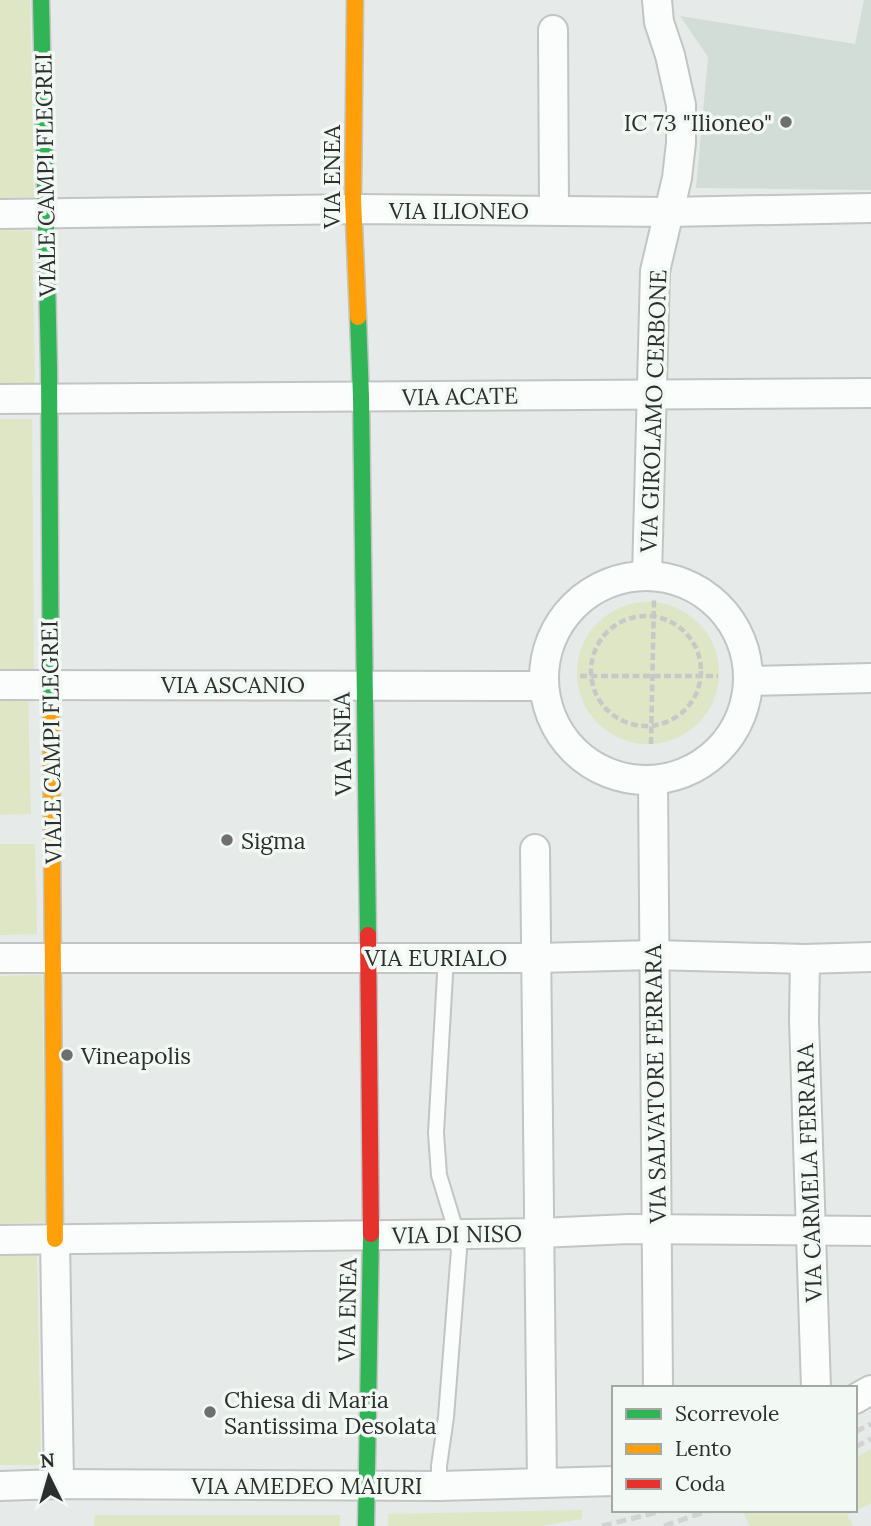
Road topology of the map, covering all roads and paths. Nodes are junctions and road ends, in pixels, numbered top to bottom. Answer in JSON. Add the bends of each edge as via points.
{"nodes":[{"id":1,"x":41,"y":0,"type":"edge"},
{"id":2,"x":657,"y":0,"type":"edge"},
{"id":3,"x":355,"y":1,"type":"edge"},
{"id":4,"x":553,"y":30,"type":"dead end"},
{"id":5,"x":871,"y":208,"type":"edge"},
{"id":6,"x":353,"y":209,"type":"junction"},
{"id":7,"x":554,"y":210,"type":"junction"},
{"id":8,"x":669,"y":212,"type":"junction"},
{"id":9,"x":0,"y":214,"type":"edge"},
{"id":10,"x":47,"y":214,"type":"junction"},
{"id":11,"x":871,"y":393,"type":"edge"},
{"id":12,"x":653,"y":394,"type":"junction"},
{"id":13,"x":361,"y":397,"type":"junction"},
{"id":14,"x":0,"y":399,"type":"edge"},
{"id":15,"x":49,"y":399,"type":"junction"},
{"id":16,"x":650,"y":588,"type":"junction"},
{"id":17,"x":654,"y":617,"type":"junction"},
{"id":18,"x":580,"y":676,"type":"dead end"},
{"id":19,"x":591,"y":676,"type":"junction"},
{"id":20,"x":653,"y":676,"type":"junction"},
{"id":21,"x":701,"y":676,"type":"junction"},
{"id":22,"x":718,"y":676,"type":"dead end"},
{"id":23,"x":871,"y":678,"type":"edge"},
{"id":24,"x":748,"y":681,"type":"junction"},
{"id":25,"x":49,"y":684,"type":"junction"},
{"id":26,"x":364,"y":684,"type":"junction"},
{"id":27,"x":0,"y":685,"type":"edge"},
{"id":28,"x":544,"y":686,"type":"junction"},
{"id":29,"x":652,"y":726,"type":"junction"},
{"id":30,"x":651,"y":744,"type":"dead end"},
{"id":31,"x":653,"y":780,"type":"junction"},
{"id":32,"x":535,"y":849,"type":"dead end"},
{"id":33,"x":653,"y":955,"type":"junction"},
{"id":34,"x":368,"y":956,"type":"junction"},
{"id":35,"x":446,"y":957,"type":"junction"},
{"id":36,"x":871,"y":957,"type":"edge"},
{"id":37,"x":0,"y":958,"type":"edge"},
{"id":38,"x":54,"y":958,"type":"junction"},
{"id":39,"x":537,"y":958,"type":"junction"},
{"id":40,"x":805,"y":959,"type":"junction"},
{"id":41,"x":657,"y":1230,"type":"junction"},
{"id":42,"x":810,"y":1231,"type":"junction"},
{"id":43,"x":871,"y":1231,"type":"edge"},
{"id":44,"x":453,"y":1233,"type":"junction"},
{"id":45,"x":540,"y":1233,"type":"junction"},
{"id":46,"x":371,"y":1234,"type":"junction"},
{"id":47,"x":55,"y":1239,"type":"junction"},
{"id":48,"x":0,"y":1240,"type":"edge"},
{"id":49,"x":658,"y":1386,"type":"edge"},
{"id":50,"x":816,"y":1386,"type":"edge"},
{"id":51,"x":612,"y":1481,"type":"edge"},
{"id":52,"x":542,"y":1483,"type":"junction"},
{"id":53,"x":59,"y":1484,"type":"junction"},
{"id":54,"x":0,"y":1486,"type":"edge"},
{"id":55,"x":367,"y":1486,"type":"junction"},
{"id":56,"x":439,"y":1486,"type":"junction"},
{"id":57,"x":366,"y":1526,"type":"edge"}],
"edges":[{"from":1,"to":10,"type":"street","name":"VIALE CAMPI FLEGREI"},
{"from":2,"to":8,"type":"street","name":"VIA GIROLAMO CERBONE","via":[[681,105],[677,178]]},
{"from":3,"to":6,"type":"street","name":"VIA ENEA"},
{"from":4,"to":7,"type":"street"},
{"from":5,"to":8,"type":"street","name":"VIA ILIONEO"},
{"from":6,"to":7,"type":"street","name":"VIA ILIONEO"},
{"from":6,"to":10,"type":"street","name":"VIA ILIONEO"},
{"from":6,"to":13,"type":"street","name":"VIA ENEA"},
{"from":7,"to":8,"type":"street","name":"VIA ILIONEO"},
{"from":8,"to":12,"type":"street","name":"VIA GIROLAMO CERBONE","via":[[656,271]]},
{"from":9,"to":10,"type":"street","name":"VIA ILIONEO"},
{"from":10,"to":15,"type":"street","name":"VIALE CAMPI FLEGREI"},
{"from":11,"to":12,"type":"street","name":"VIA ACATE"},
{"from":12,"to":13,"type":"street","name":"VIA ACATE"},
{"from":12,"to":16,"type":"street","name":"VIA GIROLAMO CERBONE"},
{"from":13,"to":15,"type":"street","name":"VIA ACATE"},
{"from":13,"to":26,"type":"street","name":"VIA ENEA"},
{"from":14,"to":15,"type":"street","name":"VIA ACATE"},
{"from":15,"to":25,"type":"street","name":"VIALE CAMPI FLEGREI"},
{"from":16,"to":17,"type":"path"},
{"from":16,"to":24,"type":"street","via":[[673,580],[698,590],[720,607],[746,654]]},
{"from":16,"to":28,"type":"street","via":[[619,580],[593,591],[571,608],[550,645]]},
{"from":17,"to":19,"type":"path","via":[[637,617],[608,632],[592,660]]},
{"from":17,"to":20,"type":"path"},
{"from":17,"to":21,"type":"path","via":[[677,626],[694,644]]},
{"from":18,"to":19,"type":"path"},
{"from":19,"to":20,"type":"path"},
{"from":19,"to":29,"type":"path","via":[[595,693],[611,713],[635,725]]},
{"from":20,"to":21,"type":"path"},
{"from":20,"to":29,"type":"path"},
{"from":21,"to":22,"type":"path"},
{"from":21,"to":29,"type":"path","via":[[686,710]]},
{"from":23,"to":24,"type":"street"},
{"from":24,"to":31,"type":"street","via":[[740,718],[718,751],[697,767]]},
{"from":25,"to":26,"type":"street","name":"VIA ASCANIO"},
{"from":25,"to":27,"type":"street","name":"VIA ASCANIO"},
{"from":25,"to":38,"type":"street","name":"VIALE CAMPI FLEGREI"},
{"from":26,"to":28,"type":"street","name":"VIA ASCANIO"},
{"from":26,"to":34,"type":"street","name":"VIA ENEA"},
{"from":28,"to":31,"type":"street","via":[[550,716],[566,742],[589,763],[617,776]]},
{"from":29,"to":30,"type":"path"},
{"from":31,"to":33,"type":"street","name":"VIA SALVATORE FERRARA"},
{"from":32,"to":39,"type":"street"},
{"from":33,"to":39,"type":"street","name":"VIA EURIALO"},
{"from":33,"to":40,"type":"street","name":"VIA EURIALO"},
{"from":33,"to":41,"type":"street","name":"VIA SALVATORE FERRARA"},
{"from":34,"to":35,"type":"street","name":"VIA EURIALO"},
{"from":34,"to":38,"type":"street","name":"VIA EURIALO"},
{"from":34,"to":46,"type":"street","name":"VIA ENEA"},
{"from":35,"to":39,"type":"street","name":"VIA EURIALO"},
{"from":35,"to":44,"type":"lane","via":[[436,1133],[439,1175]]},
{"from":36,"to":40,"type":"street","name":"VIA EURIALO"},
{"from":37,"to":38,"type":"street","name":"VIA EURIALO"},
{"from":38,"to":47,"type":"street","name":"VIALE CAMPI FLEGREI"},
{"from":39,"to":45,"type":"street"},
{"from":40,"to":42,"type":"street","name":"VIA CARMELA FERRARA"},
{"from":41,"to":42,"type":"street","name":"VIA DI NISO"},
{"from":41,"to":45,"type":"street","name":"VIA DI NISO"},
{"from":41,"to":49,"type":"street","name":"VIA SALVATORE FERRARA"},
{"from":42,"to":43,"type":"street","name":"VIA DI NISO"},
{"from":42,"to":50,"type":"street","name":"VIA CARMELA FERRARA"},
{"from":44,"to":45,"type":"street","name":"VIA DI NISO"},
{"from":44,"to":46,"type":"street","name":"VIA DI NISO"},
{"from":44,"to":56,"type":"lane","via":[[459,1250]]},
{"from":45,"to":52,"type":"street"},
{"from":46,"to":47,"type":"street","name":"VIA DI NISO"},
{"from":46,"to":55,"type":"street","name":"VIA ENEA"},
{"from":47,"to":48,"type":"street","name":"VIA DI NISO"},
{"from":47,"to":53,"type":"street","name":"VIALE CAMPI FLEGREI"},
{"from":51,"to":52,"type":"street","name":"VIA AMEDEO MAIURI"},
{"from":52,"to":56,"type":"street","name":"VIA AMEDEO MAIURI"},
{"from":53,"to":54,"type":"street","name":"VIA AMEDEO MAIURI"},
{"from":53,"to":55,"type":"street","name":"VIA AMEDEO MAIURI"},
{"from":55,"to":56,"type":"street","name":"VIA AMEDEO MAIURI"},
{"from":55,"to":57,"type":"street","name":"VIA ENEA"}]}
